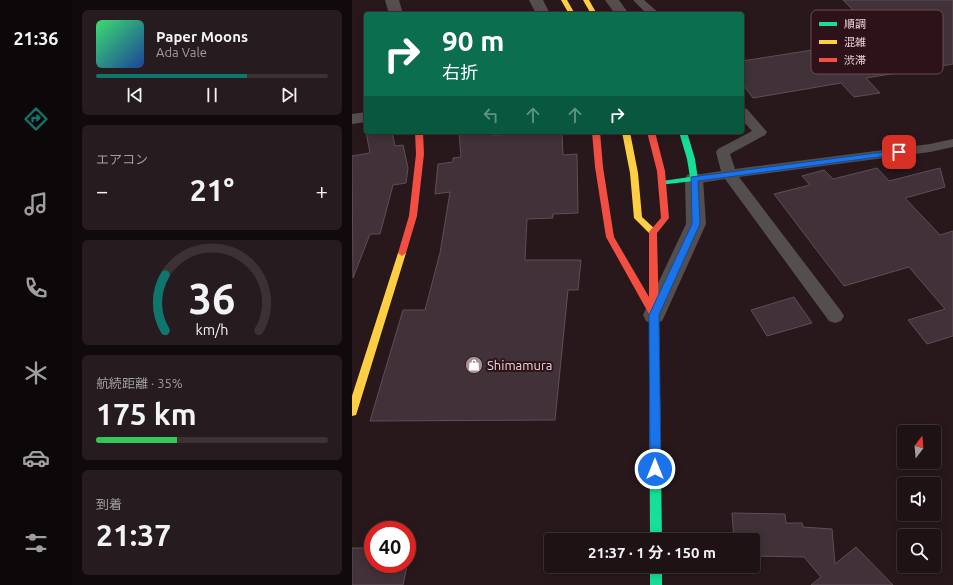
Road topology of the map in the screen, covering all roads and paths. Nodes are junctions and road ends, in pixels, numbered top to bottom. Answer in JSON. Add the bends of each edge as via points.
{"nodes":[{"id":1,"x":392,"y":0,"type":"edge"},
{"id":2,"x":536,"y":0,"type":"edge"},
{"id":3,"x":564,"y":0,"type":"edge"},
{"id":4,"x":586,"y":0,"type":"edge"},
{"id":5,"x":612,"y":0,"type":"edge"},
{"id":6,"x":638,"y":0,"type":"edge"},
{"id":7,"x":395,"y":12,"type":"edge"},
{"id":8,"x":542,"y":12,"type":"edge"},
{"id":9,"x":571,"y":12,"type":"edge"},
{"id":10,"x":593,"y":12,"type":"edge"},
{"id":11,"x":621,"y":12,"type":"edge"},
{"id":12,"x":652,"y":12,"type":"edge"},
{"id":13,"x":744,"y":114,"type":"edge"},
{"id":14,"x":364,"y":117,"type":"edge"},
{"id":15,"x":352,"y":119,"type":"edge"},
{"id":16,"x":419,"y":134,"type":"edge"},
{"id":17,"x":596,"y":134,"type":"edge"},
{"id":18,"x":626,"y":134,"type":"edge"},
{"id":19,"x":652,"y":134,"type":"edge"},
{"id":20,"x":684,"y":134,"type":"edge"},
{"id":21,"x":953,"y":143,"type":"edge"},
{"id":22,"x":729,"y":174,"type":"junction"},
{"id":23,"x":694,"y":179,"type":"junction"},
{"id":24,"x":662,"y":183,"type":"junction"},
{"id":25,"x":653,"y":232,"type":"junction"},
{"id":26,"x":654,"y":315,"type":"junction"},
{"id":27,"x":835,"y":316,"type":"dead end"},
{"id":28,"x":352,"y":412,"type":"edge"},
{"id":29,"x":656,"y":533,"type":"edge"},
{"id":30,"x":656,"y":573,"type":"edge"},
{"id":31,"x":656,"y":585,"type":"edge"}],
"edges":[{"from":1,"to":7,"type":"street"},
{"from":2,"to":8,"type":"street"},
{"from":3,"to":9,"type":"street"},
{"from":4,"to":10,"type":"street"},
{"from":5,"to":11,"type":"street"},
{"from":6,"to":12,"type":"lane"},
{"from":13,"to":22,"type":"lane","via":[[760,132],[723,152]]},
{"from":14,"to":15,"type":"street"},
{"from":16,"to":28,"type":"street","via":[[420,154],[413,216]]},
{"from":17,"to":26,"type":"street","via":[[610,238]]},
{"from":18,"to":25,"type":"street","via":[[632,158],[638,218]]},
{"from":19,"to":24,"type":"street"},
{"from":20,"to":23,"type":"street"},
{"from":21,"to":22,"type":"lane"},
{"from":22,"to":23,"type":"lane"},
{"from":22,"to":27,"type":"lane"},
{"from":23,"to":24,"type":"street"},
{"from":23,"to":26,"type":"street","via":[[696,224]]},
{"from":24,"to":25,"type":"street","via":[[665,218]]},
{"from":25,"to":26,"type":"street"},
{"from":26,"to":29,"type":"street"},
{"from":30,"to":31,"type":"street"}]}
